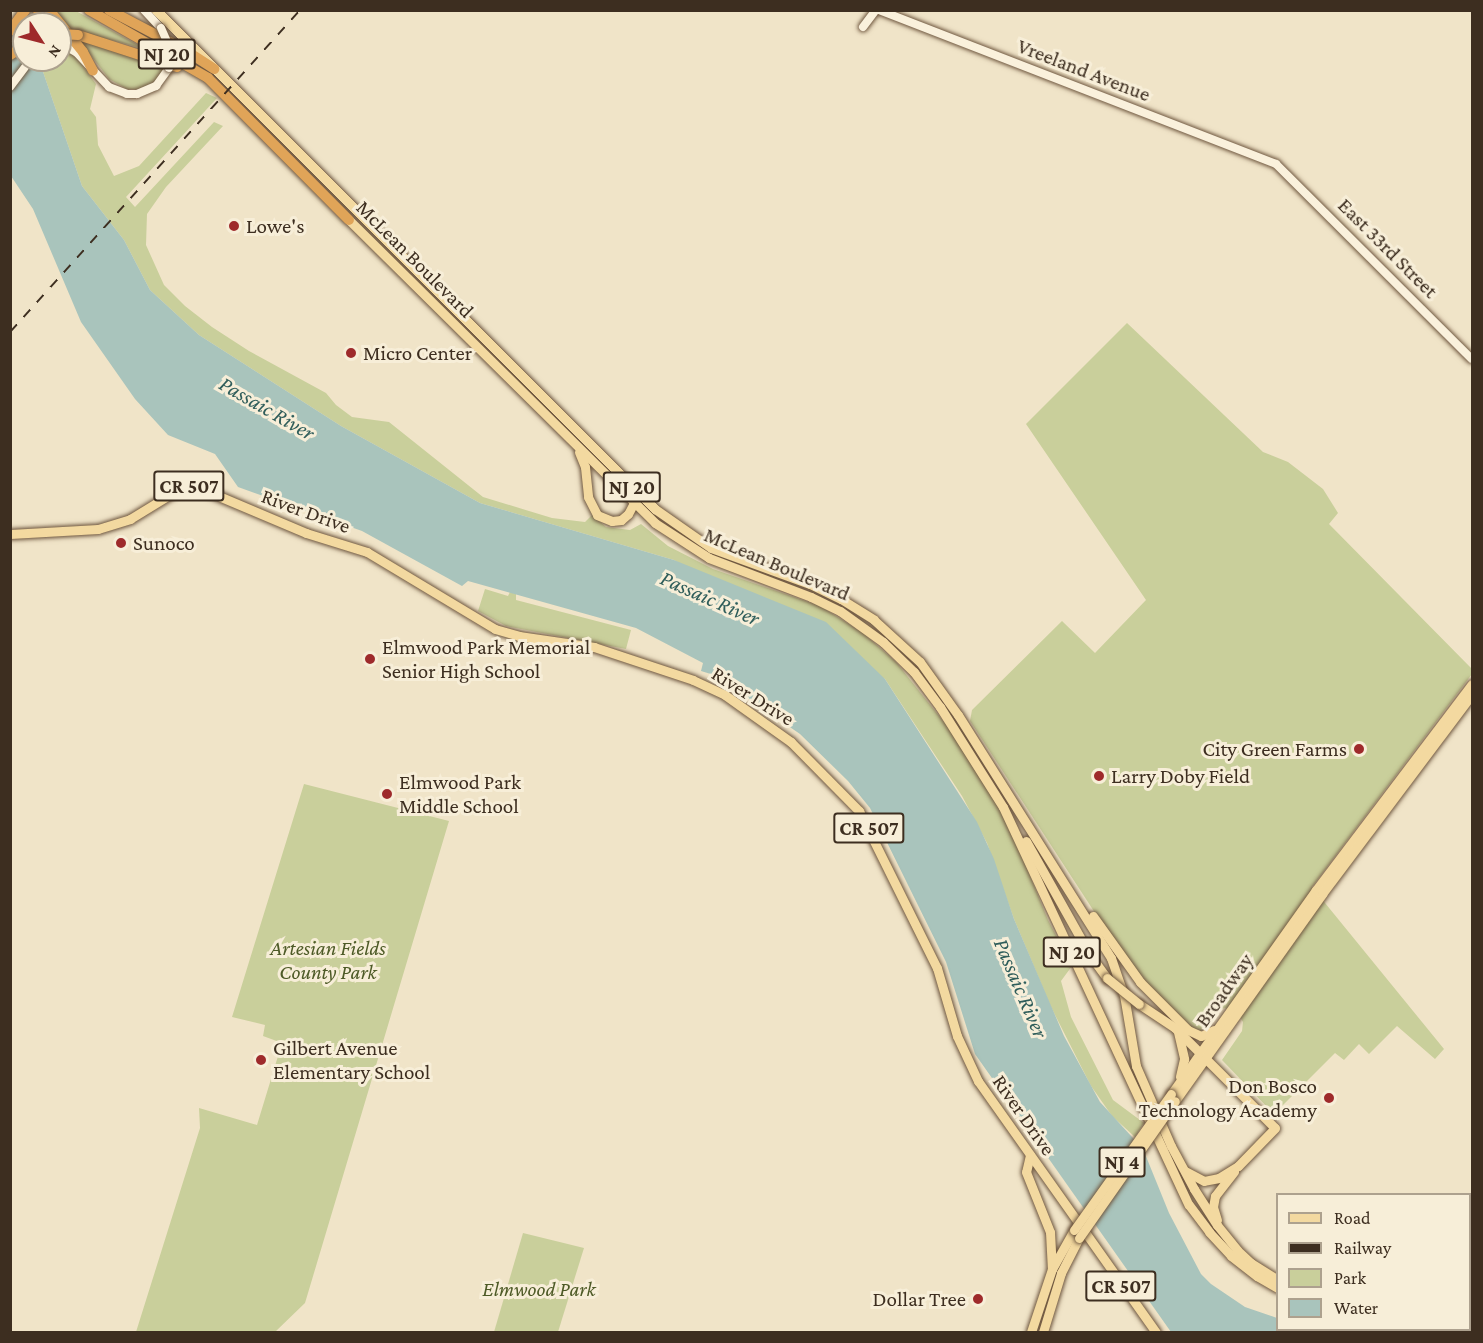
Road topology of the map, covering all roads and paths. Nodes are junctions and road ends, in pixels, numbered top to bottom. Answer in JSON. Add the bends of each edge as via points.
{"nodes":[{"id":1,"x":25,"y":10,"type":"edge"},
{"id":2,"x":48,"y":10,"type":"edge"},
{"id":3,"x":89,"y":10,"type":"edge"},
{"id":4,"x":109,"y":10,"type":"edge"},
{"id":5,"x":121,"y":10,"type":"edge"},
{"id":6,"x":144,"y":10,"type":"edge"},
{"id":7,"x":156,"y":10,"type":"edge"},
{"id":8,"x":878,"y":10,"type":"edge"},
{"id":9,"x":863,"y":27,"type":"dead end"},
{"id":10,"x":10,"y":31,"type":"edge"},
{"id":11,"x":72,"y":34,"type":"edge"},
{"id":12,"x":176,"y":45,"type":"junction"},
{"id":13,"x":72,"y":50,"type":"edge"},
{"id":14,"x":214,"y":69,"type":"junction"},
{"id":15,"x":93,"y":71,"type":"junction"},
{"id":16,"x":21,"y":72,"type":"edge"},
{"id":17,"x":10,"y":87,"type":"edge"},
{"id":18,"x":218,"y":89,"type":"junction"},
{"id":19,"x":1276,"y":164,"type":"joint"},
{"id":20,"x":349,"y":220,"type":"joint"},
{"id":21,"x":1473,"y":359,"type":"edge"},
{"id":22,"x":577,"y":447,"type":"junction"},
{"id":23,"x":635,"y":491,"type":"junction"},
{"id":24,"x":634,"y":504,"type":"junction"},
{"id":25,"x":10,"y":534,"type":"edge"},
{"id":26,"x":1473,"y":684,"type":"edge"},
{"id":27,"x":1473,"y":694,"type":"edge"},
{"id":28,"x":1003,"y":807,"type":"junction"},
{"id":29,"x":1057,"y":870,"type":"junction"},
{"id":30,"x":1233,"y":1015,"type":"junction"},
{"id":31,"x":1175,"y":1028,"type":"junction"},
{"id":32,"x":1204,"y":1054,"type":"junction"},
{"id":33,"x":1228,"y":1078,"type":"junction"},
{"id":34,"x":1173,"y":1098,"type":"junction"},
{"id":35,"x":1030,"y":1155,"type":"junction"},
{"id":36,"x":1238,"y":1166,"type":"junction"},
{"id":37,"x":1183,"y":1169,"type":"junction"},
{"id":38,"x":1050,"y":1232,"type":"junction"},
{"id":39,"x":1222,"y":1233,"type":"junction"},
{"id":40,"x":1076,"y":1234,"type":"junction"},
{"id":41,"x":1052,"y":1269,"type":"junction"},
{"id":42,"x":1276,"y":1279,"type":"edge"},
{"id":43,"x":1276,"y":1287,"type":"edge"},
{"id":44,"x":1031,"y":1332,"type":"edge"},
{"id":45,"x":1043,"y":1332,"type":"edge"},
{"id":46,"x":1156,"y":1332,"type":"edge"}],
"edges":[{"from":1,"to":10,"type":"highway"},
{"from":2,"to":15,"type":"highway","via":[[83,52]]},
{"from":3,"to":18,"type":"highway","name":"McLean Boulevard","number":"NJ 20","via":[[196,70]]},
{"from":4,"to":12,"type":"highway","name":"McLean Boulevard","number":"NJ 20"},
{"from":5,"to":12,"type":"highway"},
{"from":6,"to":15,"type":"main road","bridge":true,"via":[[161,28],[170,48],[168,68],[156,86],[137,94],[117,91]]},
{"from":7,"to":14,"type":"main road"},
{"from":8,"to":9,"type":"main road"},
{"from":8,"to":19,"type":"main road","name":"Vreeland Avenue"},
{"from":11,"to":18,"type":"highway","bridge":true,"via":[[165,62]]},
{"from":12,"to":14,"type":"highway","name":"McLean Boulevard","number":"NJ 20"},
{"from":13,"to":15,"type":"main road"},
{"from":14,"to":23,"type":"main road","name":"McLean Boulevard","number":"NJ 20"},
{"from":16,"to":17,"type":"main road"},
{"from":18,"to":20,"type":"highway","name":"McLean Boulevard","number":"NJ 20"},
{"from":19,"to":21,"type":"main road","name":"East 33rd Street"},
{"from":20,"to":22,"type":"main road","name":"McLean Boulevard","number":"NJ 20"},
{"from":22,"to":24,"type":"main road","name":"McLean Boulevard","number":"NJ 20"},
{"from":22,"to":24,"type":"main road","via":[[585,467],[591,506],[597,514],[604,519],[621,520]]},
{"from":23,"to":24,"type":"main road"},
{"from":23,"to":29,"type":"main road","name":"McLean Boulevard","number":"NJ 20","via":[[702,543],[833,595],[874,620],[905,646],[941,690]]},
{"from":24,"to":28,"type":"main road","name":"McLean Boulevard","number":"NJ 20","via":[[663,530],[700,554],[822,601],[884,642],[928,689]]},
{"from":25,"to":35,"type":"main road","name":"River Drive","number":"CR 507","via":[[98,529],[130,519],[185,486],[195,486],[306,533],[367,552],[495,629],[594,647],[693,680],[725,695],[791,742],[863,818],[937,968],[964,1057]]},
{"from":26,"to":30,"type":"main road","name":"Broadway","via":[[1316,890]]},
{"from":27,"to":30,"type":"main road","name":"Broadway"},
{"from":28,"to":31,"type":"main road","bridge":true,"via":[[1107,978]]},
{"from":28,"to":43,"type":"main road","name":"McLean Boulevard","number":"NJ 20","via":[[1184,1196],[1223,1248]]},
{"from":29,"to":30,"type":"main road","via":[[1140,982],[1188,1030],[1207,1035]]},
{"from":29,"to":37,"type":"main road","name":"McLean Boulevard","number":"NJ 20","via":[[1115,966],[1136,1066]]},
{"from":30,"to":32,"type":"main road","name":"Broadway","number":"NJ 4"},
{"from":31,"to":32,"type":"main road"},
{"from":31,"to":34,"type":"main road","via":[[1183,1044],[1184,1059]]},
{"from":32,"to":33,"type":"main road"},
{"from":32,"to":34,"type":"main road","name":"Broadway","number":"NJ 4"},
{"from":33,"to":34,"type":"main road","via":[[1213,1071],[1199,1072]]},
{"from":33,"to":36,"type":"main road","via":[[1275,1128]]},
{"from":34,"to":40,"type":"main road","name":"Broadway","number":"NJ 4","bridge":true},
{"from":35,"to":38,"type":"main road","via":[[1026,1172]]},
{"from":35,"to":46,"type":"main road","name":"River Drive","number":"CR 507"},
{"from":36,"to":37,"type":"main road","via":[[1209,1181],[1195,1178]]},
{"from":36,"to":39,"type":"main road","via":[[1214,1202]]},
{"from":37,"to":39,"type":"main road","name":"McLean Boulevard","number":"NJ 20"},
{"from":38,"to":40,"type":"main road","via":[[1055,1239],[1063,1240]]},
{"from":38,"to":41,"type":"main road"},
{"from":39,"to":42,"type":"main road","name":"McLean Boulevard","number":"NJ 20","via":[[1251,1263]]},
{"from":40,"to":41,"type":"main road","name":"Broadway","number":"NJ 4"},
{"from":40,"to":45,"type":"main road","name":"Broadway","number":"NJ 4"},
{"from":41,"to":44,"type":"main road","name":"Broadway","number":"NJ 4"}]}
